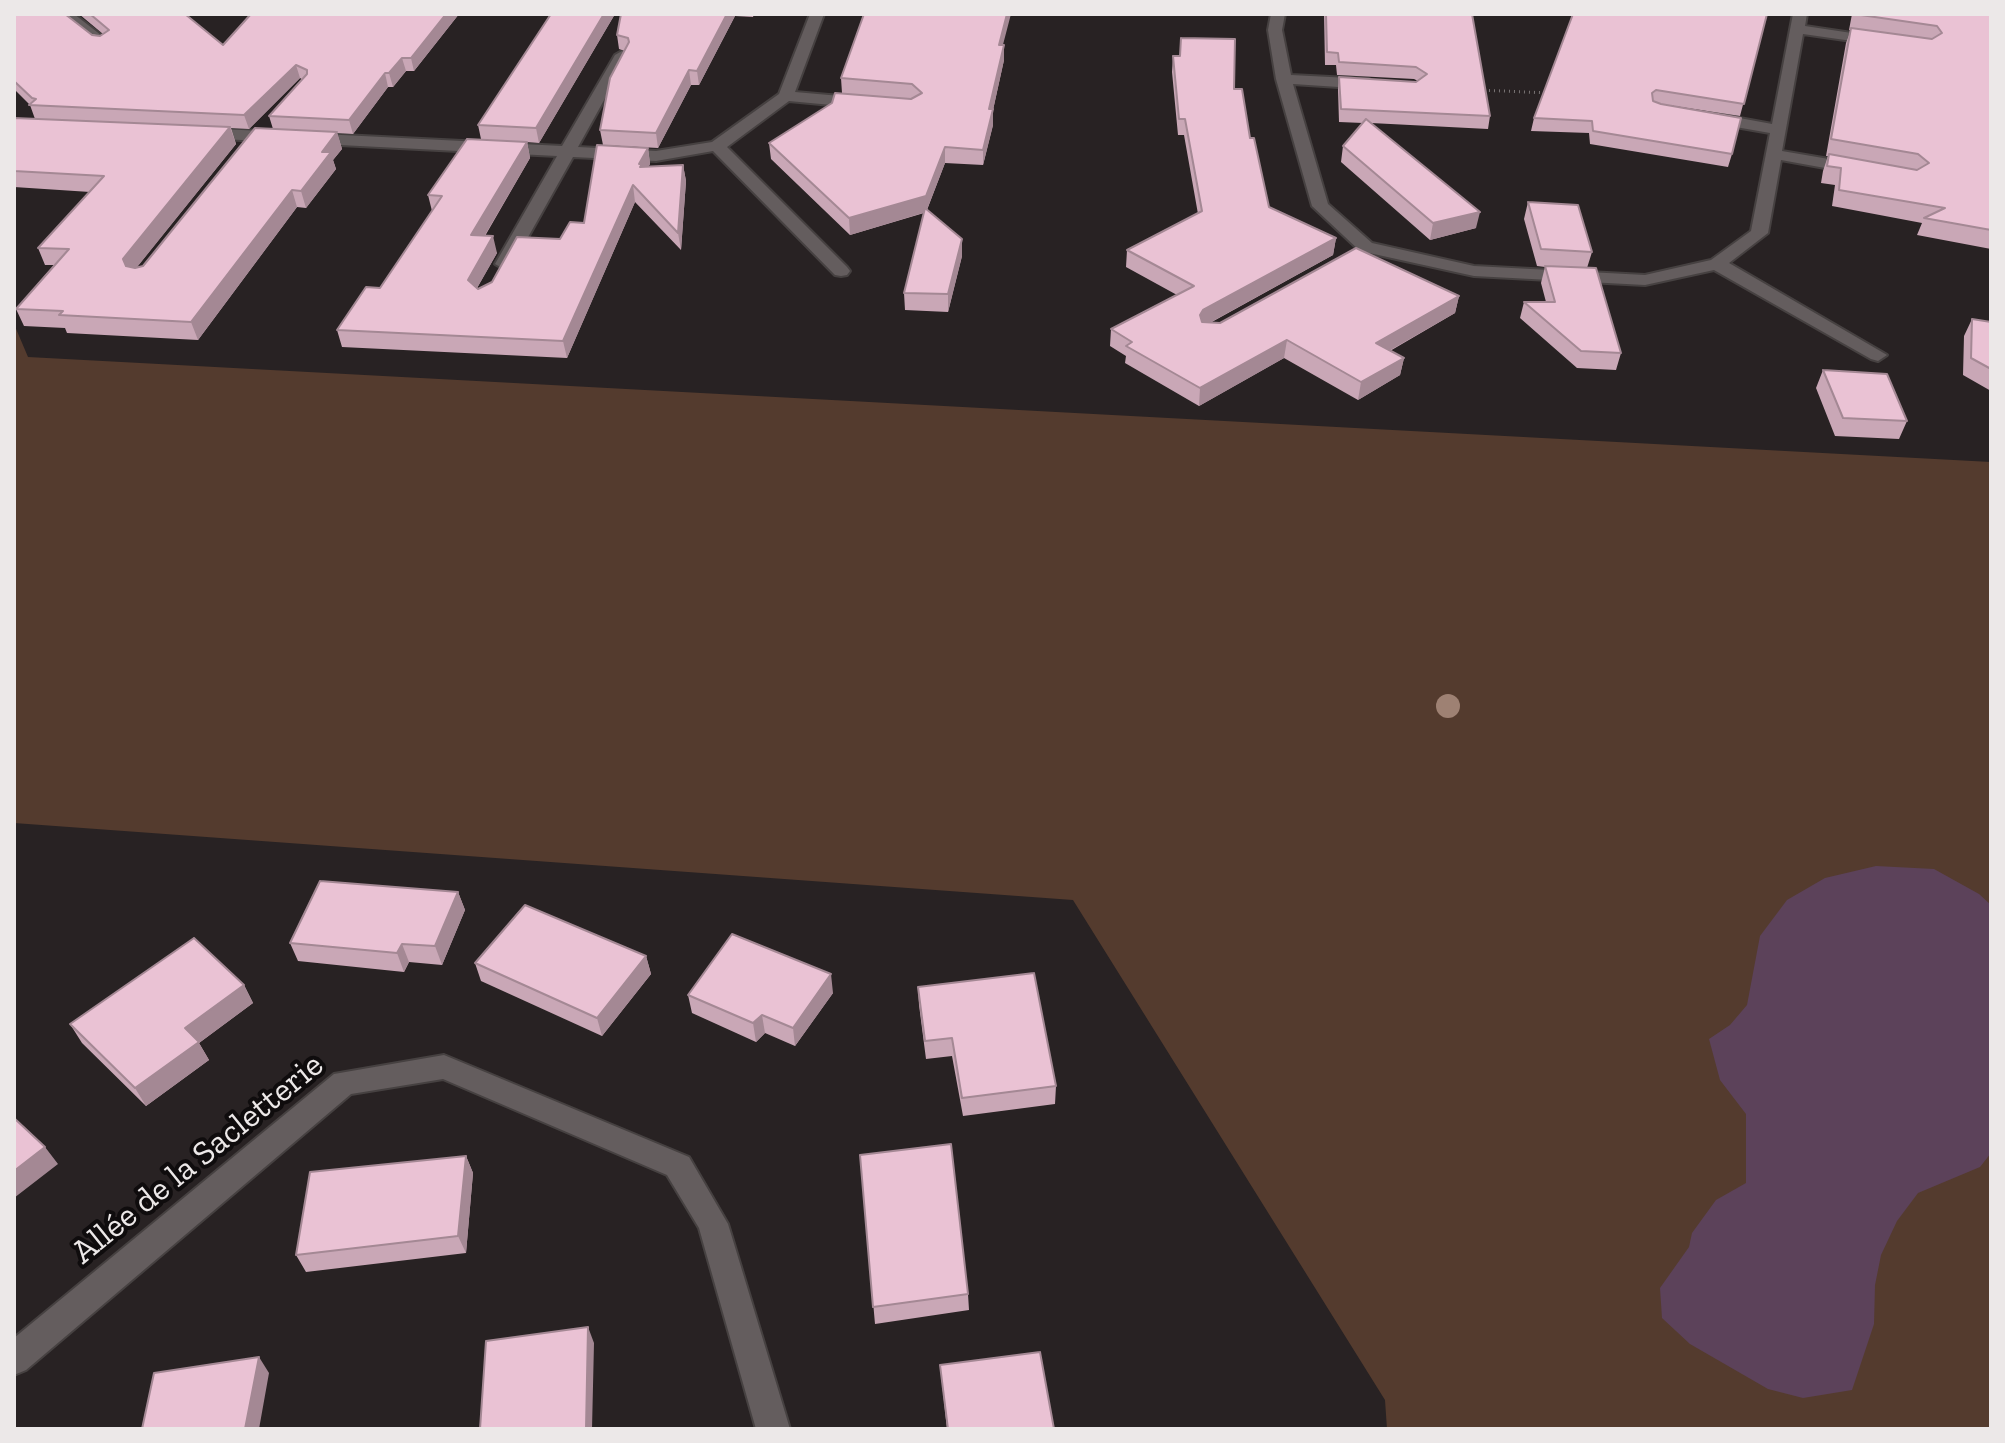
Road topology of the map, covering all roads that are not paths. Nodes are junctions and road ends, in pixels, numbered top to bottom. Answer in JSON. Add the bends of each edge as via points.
{"nodes":[{"id":1,"x":65,"y":14,"type":"edge"},
{"id":2,"x":817,"y":14,"type":"edge"},
{"id":3,"x":1278,"y":14,"type":"edge"},
{"id":4,"x":1798,"y":21,"type":"edge"},
{"id":5,"x":104,"y":43,"type":"edge"},
{"id":6,"x":1897,"y":44,"type":"edge"},
{"id":7,"x":622,"y":55,"type":"edge"},
{"id":8,"x":1284,"y":79,"type":"junction"},
{"id":9,"x":1385,"y":85,"type":"edge"},
{"id":10,"x":786,"y":96,"type":"junction"},
{"id":11,"x":881,"y":104,"type":"edge"},
{"id":12,"x":1688,"y":114,"type":"edge"},
{"id":13,"x":274,"y":116,"type":"edge"},
{"id":14,"x":1778,"y":130,"type":"junction"},
{"id":15,"x":181,"y":133,"type":"edge"},
{"id":16,"x":251,"y":141,"type":"junction"},
{"id":17,"x":717,"y":146,"type":"junction"},
{"id":18,"x":568,"y":154,"type":"junction"},
{"id":19,"x":1774,"y":154,"type":"junction"},
{"id":20,"x":1881,"y":174,"type":"edge"},
{"id":21,"x":1717,"y":264,"type":"junction"},
{"id":22,"x":841,"y":271,"type":"dead end"},
{"id":23,"x":492,"y":284,"type":"edge"},
{"id":24,"x":1878,"y":355,"type":"dead end"},
{"id":25,"x":14,"y":1359,"type":"edge"},
{"id":26,"x":773,"y":1429,"type":"edge"}],
"edges":[{"from":1,"to":5,"type":"street"},
{"from":2,"to":10,"type":"street"},
{"from":3,"to":8,"type":"street","via":[[1275,30]]},
{"from":4,"to":6,"type":"street"},
{"from":4,"to":14,"type":"street"},
{"from":7,"to":18,"type":"street"},
{"from":8,"to":9,"type":"street"},
{"from":8,"to":21,"type":"street","via":[[1320,206],[1360,251],[1474,271],[1645,280]]},
{"from":10,"to":11,"type":"street"},
{"from":10,"to":17,"type":"street"},
{"from":12,"to":14,"type":"street"},
{"from":13,"to":16,"type":"street"},
{"from":14,"to":19,"type":"street"},
{"from":15,"to":16,"type":"street"},
{"from":16,"to":18,"type":"street"},
{"from":17,"to":18,"type":"street","via":[[656,156]]},
{"from":17,"to":22,"type":"street"},
{"from":18,"to":23,"type":"street"},
{"from":19,"to":20,"type":"street"},
{"from":19,"to":21,"type":"street","via":[[1759,233]]},
{"from":21,"to":24,"type":"street"},
{"from":25,"to":26,"type":"street","name":"Allée de la Sacletterie","via":[[344,1083],[444,1067],[678,1166],[713,1224]]}]}
